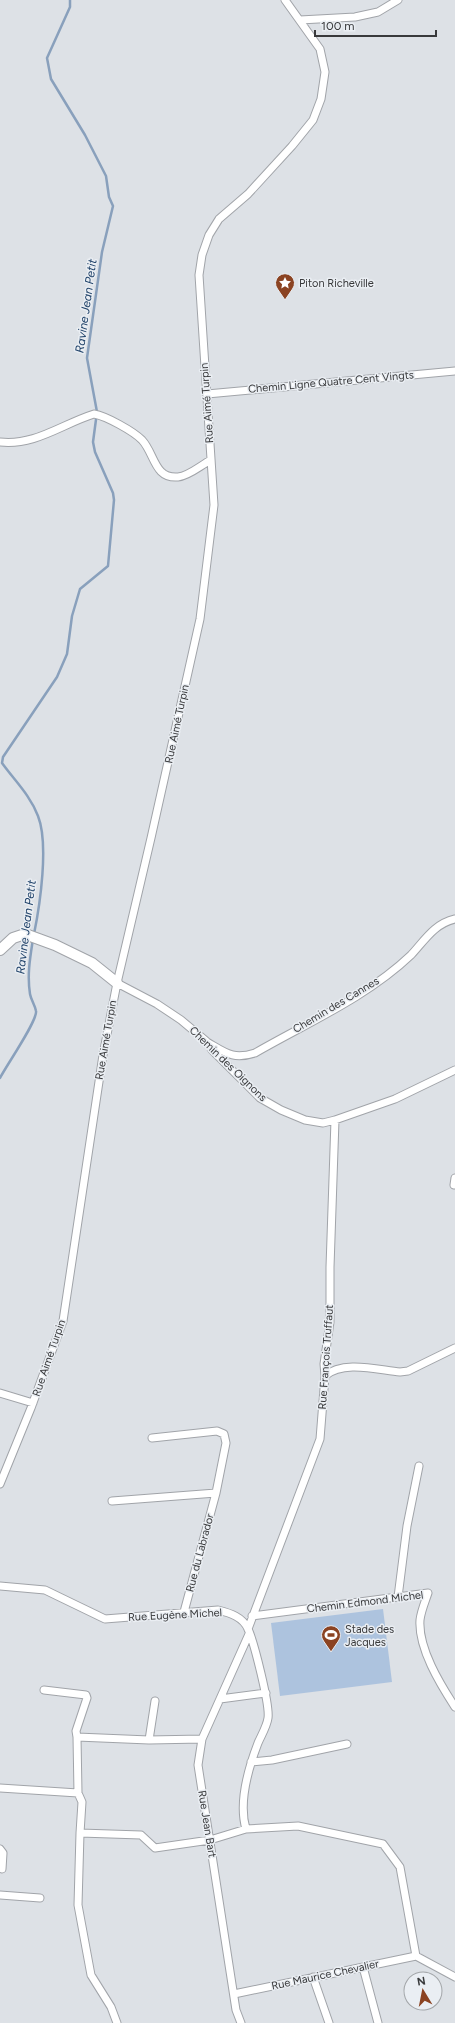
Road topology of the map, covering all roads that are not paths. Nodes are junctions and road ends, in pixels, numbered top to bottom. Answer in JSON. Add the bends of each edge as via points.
{"nodes":[{"id":1,"x":285,"y":0,"type":"edge"},
{"id":2,"x":398,"y":0,"type":"edge"},
{"id":3,"x":300,"y":20,"type":"junction"},
{"id":4,"x":455,"y":371,"type":"edge"},
{"id":5,"x":207,"y":394,"type":"junction"},
{"id":6,"x":0,"y":442,"type":"edge"},
{"id":7,"x":211,"y":460,"type":"junction"},
{"id":8,"x":455,"y":919,"type":"edge"},
{"id":9,"x":0,"y":950,"type":"edge"},
{"id":10,"x":117,"y":983,"type":"junction"},
{"id":11,"x":206,"y":1041,"type":"junction"},
{"id":12,"x":455,"y":1070,"type":"edge"},
{"id":13,"x":336,"y":1120,"type":"junction"},
{"id":14,"x":455,"y":1348,"type":"edge"},
{"id":15,"x":325,"y":1376,"type":"junction"},
{"id":16,"x":0,"y":1393,"type":"edge"},
{"id":17,"x":33,"y":1403,"type":"junction"},
{"id":18,"x":152,"y":1438,"type":"dead end"},
{"id":19,"x":418,"y":1466,"type":"dead end"},
{"id":20,"x":0,"y":1484,"type":"edge"},
{"id":21,"x":216,"y":1493,"type":"junction"},
{"id":22,"x":112,"y":1501,"type":"dead end"},
{"id":23,"x":0,"y":1586,"type":"edge"},
{"id":24,"x":398,"y":1597,"type":"junction"},
{"id":25,"x":184,"y":1612,"type":"junction"},
{"id":26,"x":252,"y":1616,"type":"junction"},
{"id":27,"x":248,"y":1631,"type":"junction"},
{"id":28,"x":44,"y":1690,"type":"dead end"},
{"id":29,"x":266,"y":1693,"type":"junction"},
{"id":30,"x":220,"y":1699,"type":"junction"},
{"id":31,"x":155,"y":1701,"type":"dead end"},
{"id":32,"x":455,"y":1707,"type":"edge"},
{"id":33,"x":78,"y":1737,"type":"junction"},
{"id":34,"x":202,"y":1739,"type":"junction"},
{"id":35,"x":149,"y":1740,"type":"junction"},
{"id":36,"x":347,"y":1744,"type":"dead end"},
{"id":37,"x":251,"y":1762,"type":"junction"},
{"id":38,"x":0,"y":1788,"type":"edge"},
{"id":39,"x":78,"y":1793,"type":"junction"},
{"id":40,"x":246,"y":1829,"type":"junction"},
{"id":41,"x":80,"y":1833,"type":"junction"},
{"id":42,"x":210,"y":1840,"type":"junction"},
{"id":43,"x":0,"y":1849,"type":"edge"},
{"id":44,"x":2,"y":1869,"type":"dead end"},
{"id":45,"x":0,"y":1895,"type":"edge"},
{"id":46,"x":40,"y":1898,"type":"dead end"},
{"id":47,"x":416,"y":1956,"type":"junction"},
{"id":48,"x":363,"y":1967,"type":"junction"},
{"id":49,"x":455,"y":1977,"type":"edge"},
{"id":50,"x":312,"y":1978,"type":"junction"},
{"id":51,"x":234,"y":1994,"type":"junction"},
{"id":52,"x":117,"y":2023,"type":"edge"},
{"id":53,"x":241,"y":2023,"type":"edge"},
{"id":54,"x":329,"y":2023,"type":"edge"},
{"id":55,"x":378,"y":2023,"type":"edge"}],
"edges":[{"from":1,"to":3,"type":"street","name":"Rue Aimé Turpin"},
{"from":2,"to":3,"type":"street","via":[[370,14]]},
{"from":3,"to":5,"type":"street","name":"Rue Aimé Turpin","via":[[320,49],[324,72],[321,99],[313,120],[304,131],[248,194],[219,219],[208,235],[199,275]]},
{"from":4,"to":5,"type":"street","name":"Chemin Ligne Quatre Cent Vingts"},
{"from":5,"to":7,"type":"street","name":"Rue Aimé Turpin"},
{"from":6,"to":7,"type":"street","via":[[21,442],[39,438],[97,415],[142,440],[163,474],[179,477]]},
{"from":7,"to":10,"type":"street","name":"Rue Aimé Turpin","via":[[214,505],[200,619]]},
{"from":8,"to":11,"type":"street","name":"Chemin des Cannes","via":[[436,927],[410,955],[373,984],[255,1053],[242,1057],[230,1056]]},
{"from":9,"to":10,"type":"street","via":[[13,938],[25,934],[92,963]]},
{"from":10,"to":11,"type":"street","name":"Chemin des Oignons","via":[[157,1004]]},
{"from":10,"to":17,"type":"street","name":"Rue Aimé Turpin","via":[[103,1055],[63,1321]]},
{"from":11,"to":13,"type":"street","name":"Chemin des Oignons","via":[[260,1098],[305,1120],[322,1123]]},
{"from":12,"to":13,"type":"street","name":"Chemin des Oignons","via":[[395,1099]]},
{"from":13,"to":15,"type":"street","name":"Rue François Truffaut","via":[[330,1322],[324,1364]]},
{"from":14,"to":15,"type":"street","via":[[408,1371],[345,1367],[332,1370]]},
{"from":15,"to":26,"type":"street","name":"Rue François Truffaut","via":[[320,1439]]},
{"from":16,"to":17,"type":"street"},
{"from":17,"to":20,"type":"street","name":"Rue Aimé Turpin"},
{"from":18,"to":21,"type":"street","name":"Rue du Labrador","via":[[217,1431],[224,1434],[226,1443]]},
{"from":19,"to":24,"type":"street","via":[[406,1526]]},
{"from":21,"to":22,"type":"street"},
{"from":21,"to":25,"type":"street","name":"Rue du Labrador"},
{"from":23,"to":25,"type":"street","name":"Rue Eugène Michel","via":[[45,1590],[105,1619]]},
{"from":24,"to":26,"type":"street","name":"Chemin Edmond Michel"},
{"from":24,"to":32,"type":"street","name":"Chemin Edmond Michel","via":[[428,1593],[420,1620],[421,1638],[426,1655]]},
{"from":25,"to":27,"type":"street","name":"Rue Eugène Michel","via":[[228,1612],[240,1618]]},
{"from":26,"to":27,"type":"street","name":"Rue François Truffaut"},
{"from":27,"to":29,"type":"street","name":"Rue Eugène Michel"},
{"from":27,"to":30,"type":"street","name":"Rue Jean Bart"},
{"from":28,"to":33,"type":"street","via":[[86,1694],[76,1731]]},
{"from":29,"to":30,"type":"street"},
{"from":29,"to":37,"type":"street","name":"Rue Eugène Michel","via":[[268,1718]]},
{"from":30,"to":34,"type":"street","name":"Rue Jean Bart"},
{"from":31,"to":35,"type":"street"},
{"from":33,"to":35,"type":"street"},
{"from":33,"to":39,"type":"street"},
{"from":34,"to":35,"type":"street"},
{"from":34,"to":42,"type":"street","name":"Rue Jean Bart","via":[[198,1765]]},
{"from":36,"to":37,"type":"street"},
{"from":37,"to":40,"type":"street","name":"Rue Eugène Michel","via":[[242,1816]]},
{"from":38,"to":39,"type":"street"},
{"from":39,"to":41,"type":"street","via":[[82,1802]]},
{"from":40,"to":42,"type":"street"},
{"from":40,"to":47,"type":"street","via":[[298,1826],[383,1844],[400,1867]]},
{"from":41,"to":42,"type":"street","via":[[141,1835],[155,1848]]},
{"from":41,"to":52,"type":"street","via":[[78,1905],[91,1975],[111,2007]]},
{"from":42,"to":51,"type":"street","name":"Rue Jean Bart"},
{"from":43,"to":44,"type":"street","via":[[3,1853]]},
{"from":45,"to":46,"type":"street"},
{"from":47,"to":48,"type":"street","name":"Rue Maurice Chevalier"},
{"from":47,"to":49,"type":"street"},
{"from":48,"to":50,"type":"street","name":"Rue Maurice Chevalier"},
{"from":48,"to":55,"type":"street"},
{"from":50,"to":51,"type":"street","name":"Rue Maurice Chevalier"},
{"from":50,"to":54,"type":"street"},
{"from":51,"to":53,"type":"street","name":"Rue Jean Bart"}]}
